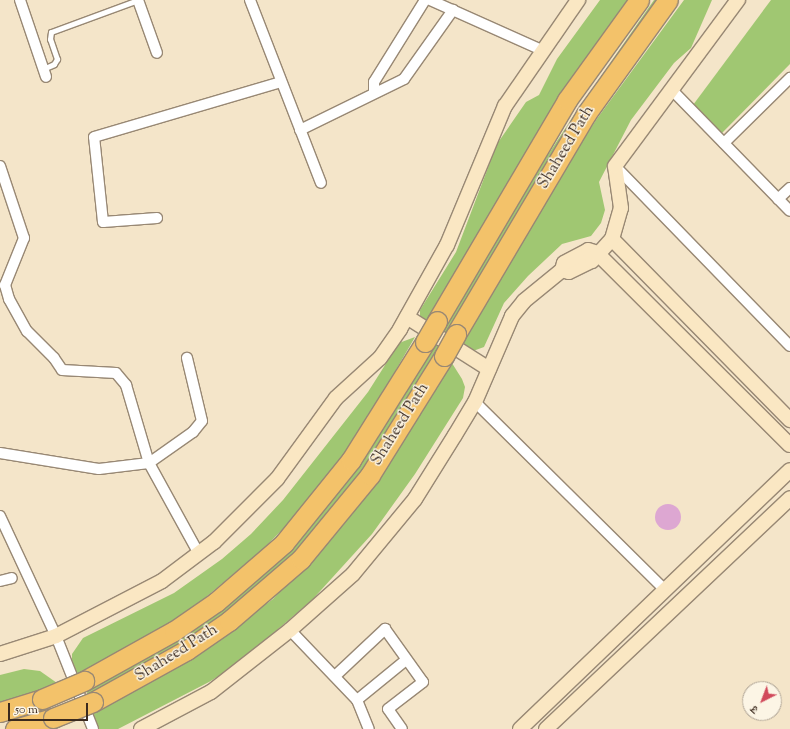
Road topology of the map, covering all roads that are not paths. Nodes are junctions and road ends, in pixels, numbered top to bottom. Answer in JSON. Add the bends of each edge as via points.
{"nodes":[{"id":1,"x":20,"y":0,"type":"edge"},
{"id":2,"x":138,"y":0,"type":"edge"},
{"id":3,"x":250,"y":0,"type":"edge"},
{"id":4,"x":425,"y":0,"type":"edge"},
{"id":5,"x":430,"y":0,"type":"edge"},
{"id":6,"x":578,"y":0,"type":"edge"},
{"id":7,"x":639,"y":0,"type":"edge"},
{"id":8,"x":668,"y":0,"type":"edge"},
{"id":9,"x":738,"y":0,"type":"edge"},
{"id":10,"x":453,"y":10,"type":"junction"},
{"id":11,"x":542,"y":50,"type":"junction"},
{"id":12,"x":157,"y":53,"type":"dead end"},
{"id":13,"x":44,"y":73,"type":"joint"},
{"id":14,"x":790,"y":78,"type":"edge"},
{"id":15,"x":281,"y":82,"type":"junction"},
{"id":16,"x":671,"y":89,"type":"junction"},
{"id":17,"x":374,"y":92,"type":"junction"},
{"id":18,"x":300,"y":130,"type":"junction"},
{"id":19,"x":724,"y":143,"type":"junction"},
{"id":20,"x":0,"y":166,"type":"edge"},
{"id":21,"x":615,"y":166,"type":"junction"},
{"id":22,"x":321,"y":183,"type":"dead end"},
{"id":23,"x":790,"y":188,"type":"edge"},
{"id":24,"x":778,"y":199,"type":"junction"},
{"id":25,"x":790,"y":211,"type":"edge"},
{"id":26,"x":157,"y":218,"type":"dead end"},
{"id":27,"x":612,"y":239,"type":"junction"},
{"id":28,"x":597,"y":253,"type":"junction"},
{"id":29,"x":407,"y":317,"type":"junction"},
{"id":30,"x":790,"y":346,"type":"edge"},
{"id":31,"x":187,"y":358,"type":"dead end"},
{"id":32,"x":489,"y":369,"type":"junction"},
{"id":33,"x":475,"y":402,"type":"junction"},
{"id":34,"x":790,"y":420,"type":"edge"},
{"id":35,"x":790,"y":445,"type":"edge"},
{"id":36,"x":0,"y":453,"type":"edge"},
{"id":37,"x":150,"y":463,"type":"junction"},
{"id":38,"x":790,"y":470,"type":"edge"},
{"id":39,"x":790,"y":498,"type":"edge"},
{"id":40,"x":0,"y":516,"type":"edge"},
{"id":41,"x":200,"y":554,"type":"junction"},
{"id":42,"x":12,"y":578,"type":"dead end"},
{"id":43,"x":0,"y":581,"type":"edge"},
{"id":44,"x":665,"y":590,"type":"junction"},
{"id":45,"x":290,"y":630,"type":"junction"},
{"id":46,"x":56,"y":636,"type":"junction"},
{"id":47,"x":0,"y":654,"type":"edge"},
{"id":48,"x":406,"y":660,"type":"junction"},
{"id":49,"x":335,"y":676,"type":"junction"},
{"id":50,"x":357,"y":700,"type":"junction"},
{"id":51,"x":0,"y":712,"type":"edge"},
{"id":52,"x":15,"y":729,"type":"edge"},
{"id":53,"x":93,"y":729,"type":"edge"},
{"id":54,"x":141,"y":729,"type":"edge"},
{"id":55,"x":369,"y":729,"type":"edge"},
{"id":56,"x":402,"y":729,"type":"edge"},
{"id":57,"x":520,"y":729,"type":"edge"},
{"id":58,"x":546,"y":729,"type":"edge"}],
"edges":[{"from":1,"to":13,"type":"street"},
{"from":2,"to":12,"type":"street"},
{"from":2,"to":13,"type":"lane","via":[[51,32],[50,39],[57,59]]},
{"from":3,"to":15,"type":"street"},
{"from":4,"to":17,"type":"street","via":[[374,82]]},
{"from":5,"to":10,"type":"street"},
{"from":6,"to":11,"type":"street"},
{"from":7,"to":51,"type":"highway","name":"Shaheed Path","bridge":true,"via":[[567,100],[425,342],[351,460],[284,543],[216,602],[174,631],[84,681],[42,699]]},
{"from":8,"to":52,"type":"highway","name":"Shaheed Path","bridge":true,"via":[[586,114],[444,356],[370,475],[301,559],[229,621],[187,650],[93,702],[53,718]]},
{"from":9,"to":16,"type":"street"},
{"from":10,"to":11,"type":"street"},
{"from":10,"to":17,"type":"street","via":[[404,79]]},
{"from":11,"to":29,"type":"street","via":[[505,106],[447,245]]},
{"from":14,"to":19,"type":"street"},
{"from":15,"to":18,"type":"street"},
{"from":15,"to":26,"type":"street","via":[[94,137],[103,222]]},
{"from":16,"to":19,"type":"street"},
{"from":16,"to":21,"type":"street"},
{"from":17,"to":18,"type":"street"},
{"from":18,"to":22,"type":"street"},
{"from":19,"to":24,"type":"street"},
{"from":20,"to":37,"type":"street","via":[[24,238],[5,285],[9,299],[27,332],[54,358],[62,370],[116,373],[126,385]]},
{"from":21,"to":27,"type":"street","via":[[621,208]]},
{"from":21,"to":30,"type":"street"},
{"from":23,"to":24,"type":"street"},
{"from":24,"to":25,"type":"street"},
{"from":27,"to":28,"type":"street"},
{"from":27,"to":34,"type":"street"},
{"from":28,"to":32,"type":"street","via":[[592,261],[569,272],[562,270],[524,301],[512,316]]},
{"from":28,"to":35,"type":"street"},
{"from":29,"to":32,"type":"street"},
{"from":29,"to":41,"type":"street","via":[[380,358],[336,398],[277,479]]},
{"from":31,"to":37,"type":"street","via":[[202,421],[193,432]]},
{"from":32,"to":33,"type":"street"},
{"from":33,"to":44,"type":"street"},
{"from":33,"to":45,"type":"street","via":[[415,499],[353,574]]},
{"from":36,"to":37,"type":"street","via":[[99,469]]},
{"from":37,"to":41,"type":"street"},
{"from":38,"to":44,"type":"street"},
{"from":39,"to":58,"type":"street"},
{"from":40,"to":46,"type":"street"},
{"from":41,"to":46,"type":"street","via":[[162,581]]},
{"from":42,"to":43,"type":"street"},
{"from":44,"to":57,"type":"street"},
{"from":45,"to":49,"type":"street"},
{"from":45,"to":54,"type":"street","via":[[211,692]]},
{"from":46,"to":47,"type":"street"},
{"from":46,"to":53,"type":"street"},
{"from":48,"to":49,"type":"street","via":[[385,629]]},
{"from":48,"to":50,"type":"street"},
{"from":48,"to":56,"type":"street","via":[[423,682],[388,709]]},
{"from":49,"to":50,"type":"street"},
{"from":50,"to":55,"type":"street"}]}
